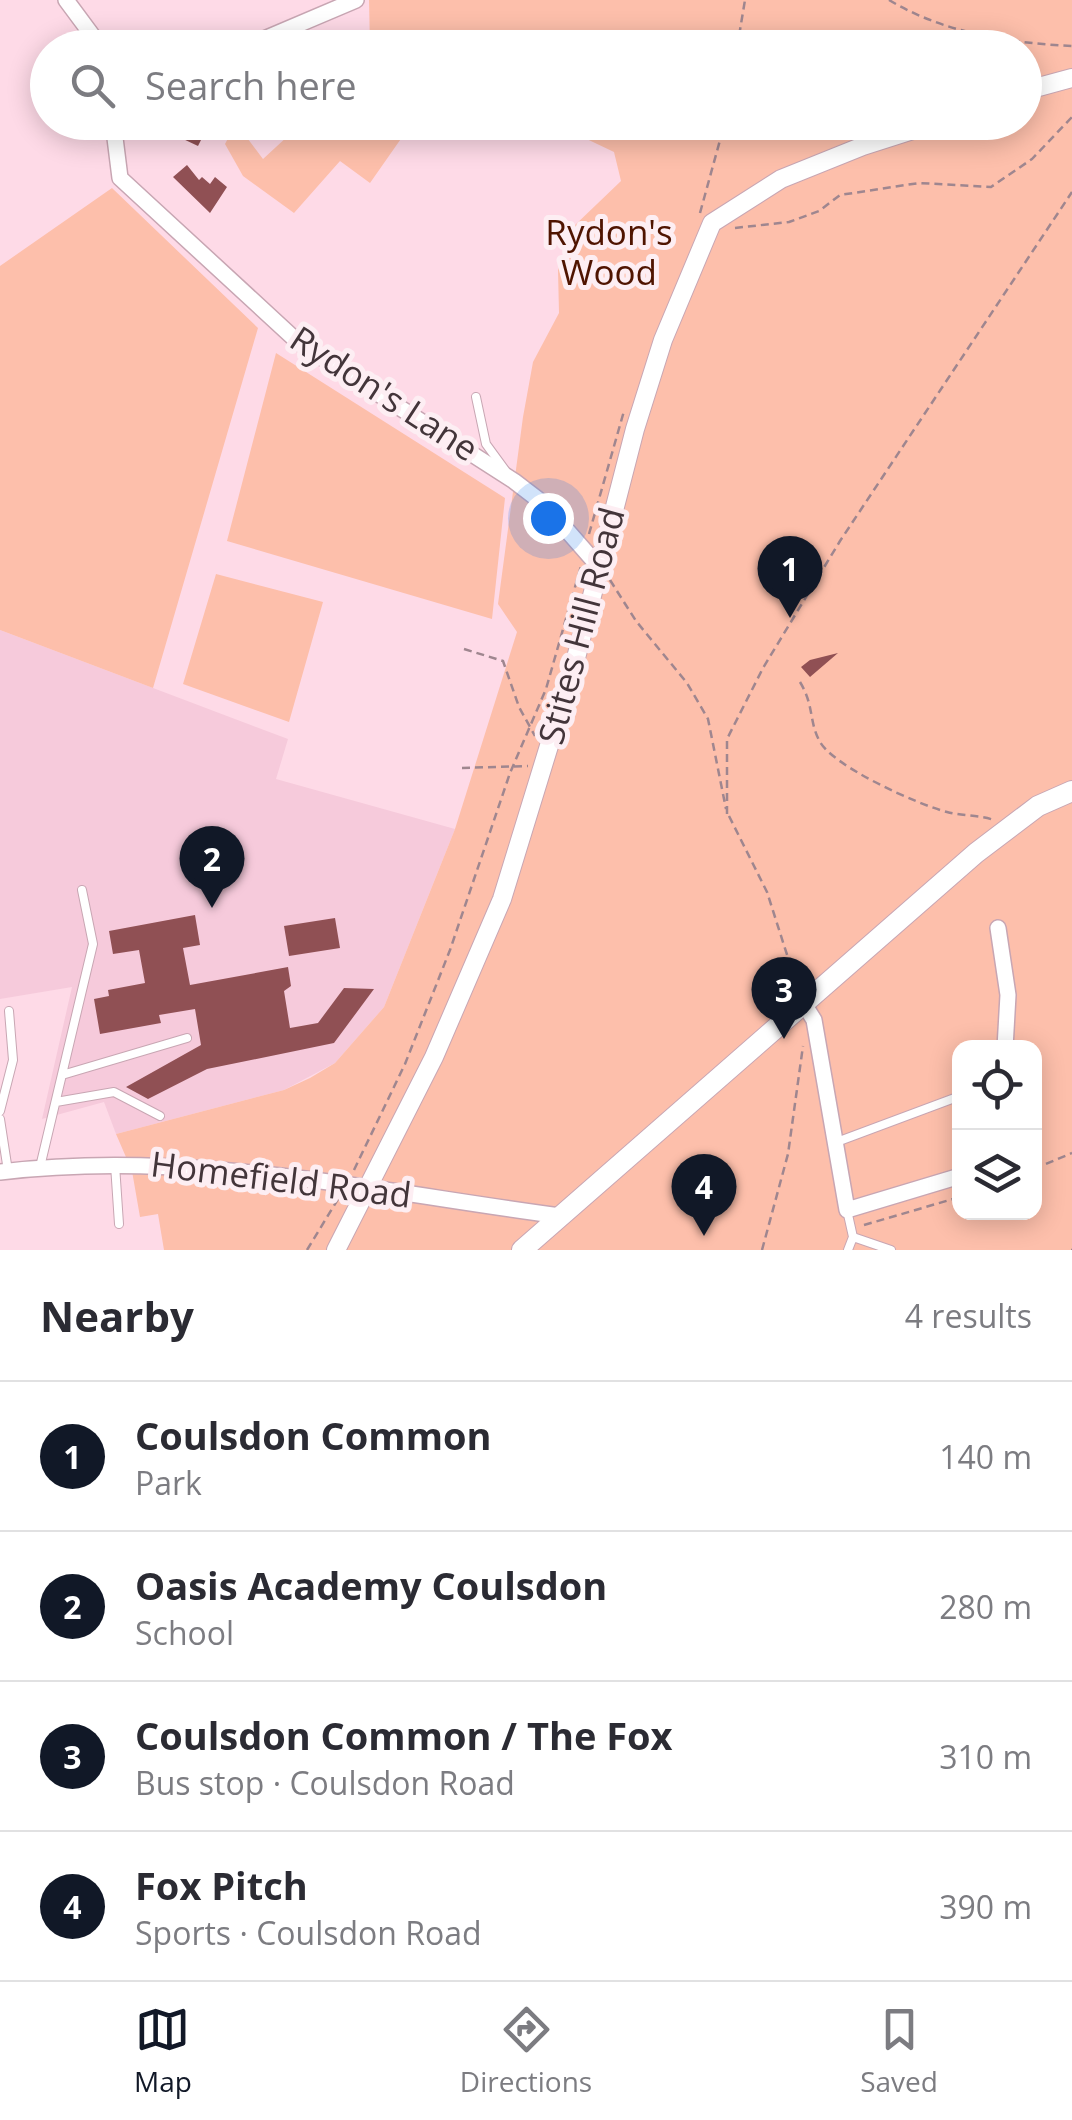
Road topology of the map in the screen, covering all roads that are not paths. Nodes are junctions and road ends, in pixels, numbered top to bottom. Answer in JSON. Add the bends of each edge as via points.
{"nodes":[{"id":1,"x":66,"y":0,"type":"edge"},
{"id":2,"x":356,"y":0,"type":"edge"},
{"id":3,"x":89,"y":30,"type":"edge"},
{"id":4,"x":285,"y":30,"type":"edge"},
{"id":5,"x":1072,"y":78,"type":"edge"},
{"id":6,"x":1042,"y":86,"type":"edge"},
{"id":7,"x":115,"y":140,"type":"edge"},
{"id":8,"x":882,"y":140,"type":"edge"},
{"id":9,"x":476,"y":397,"type":"dead end"},
{"id":10,"x":510,"y":478,"type":"junction"},
{"id":11,"x":600,"y":568,"type":"junction"},
{"id":12,"x":1072,"y":791,"type":"edge"},
{"id":13,"x":82,"y":890,"type":"dead end"},
{"id":14,"x":998,"y":928,"type":"dead end"},
{"id":15,"x":804,"y":1004,"type":"junction"},
{"id":16,"x":9,"y":1011,"type":"dead end"},
{"id":17,"x":188,"y":1038,"type":"dead end"},
{"id":18,"x":1005,"y":1040,"type":"edge"},
{"id":19,"x":62,"y":1074,"type":"junction"},
{"id":20,"x":952,"y":1099,"type":"edge"},
{"id":21,"x":56,"y":1102,"type":"junction"},
{"id":22,"x":0,"y":1111,"type":"edge"},
{"id":23,"x":160,"y":1116,"type":"dead end"},
{"id":24,"x":0,"y":1119,"type":"edge"},
{"id":25,"x":834,"y":1144,"type":"junction"},
{"id":26,"x":115,"y":1165,"type":"junction"},
{"id":27,"x":40,"y":1167,"type":"junction"},
{"id":28,"x":4,"y":1171,"type":"edge"},
{"id":29,"x":952,"y":1178,"type":"edge"},
{"id":30,"x":368,"y":1188,"type":"junction"},
{"id":31,"x":848,"y":1210,"type":"junction"},
{"id":32,"x":560,"y":1216,"type":"junction"},
{"id":33,"x":119,"y":1224,"type":"dead end"},
{"id":34,"x":853,"y":1237,"type":"junction"},
{"id":35,"x":336,"y":1250,"type":"edge"},
{"id":36,"x":522,"y":1250,"type":"edge"},
{"id":37,"x":848,"y":1250,"type":"edge"},
{"id":38,"x":891,"y":1250,"type":"edge"}],
"edges":[{"from":1,"to":3,"type":"street"},
{"from":2,"to":4,"type":"street"},
{"from":5,"to":6,"type":"street"},
{"from":7,"to":10,"type":"street","name":"Rydon's Lane","via":[[120,178],[299,343]]},
{"from":8,"to":11,"type":"street","name":"Stites Hill Road","via":[[781,179],[712,223],[662,340]]},
{"from":9,"to":10,"type":"lane","via":[[486,444]]},
{"from":10,"to":11,"type":"street","name":"Rydon's Lane","via":[[544,504]]},
{"from":11,"to":30,"type":"street","name":"Stites Hill Road","via":[[544,770],[486,941]]},
{"from":12,"to":15,"type":"main road","via":[[1008,828]]},
{"from":13,"to":19,"type":"lane","via":[[93,944]]},
{"from":14,"to":18,"type":"street","via":[[1008,994]]},
{"from":15,"to":25,"type":"street","via":[[814,1020]]},
{"from":15,"to":32,"type":"main road"},
{"from":16,"to":22,"type":"lane","via":[[13,1060]]},
{"from":17,"to":19,"type":"lane"},
{"from":19,"to":21,"type":"lane"},
{"from":20,"to":25,"type":"lane"},
{"from":21,"to":23,"type":"lane","via":[[114,1092]]},
{"from":21,"to":27,"type":"lane"},
{"from":24,"to":28,"type":"lane"},
{"from":25,"to":31,"type":"street"},
{"from":26,"to":27,"type":"street","name":"Homefield Road"},
{"from":26,"to":30,"type":"street","name":"Homefield Road","via":[[260,1171]]},
{"from":26,"to":33,"type":"lane"},
{"from":27,"to":28,"type":"street","name":"Homefield Road"},
{"from":29,"to":31,"type":"street"},
{"from":30,"to":32,"type":"street","name":"Homefield Road"},
{"from":30,"to":35,"type":"street","name":"Stites Hill Road"},
{"from":31,"to":34,"type":"lane"},
{"from":32,"to":36,"type":"main road"},
{"from":34,"to":37,"type":"lane"},
{"from":34,"to":38,"type":"lane"}]}
